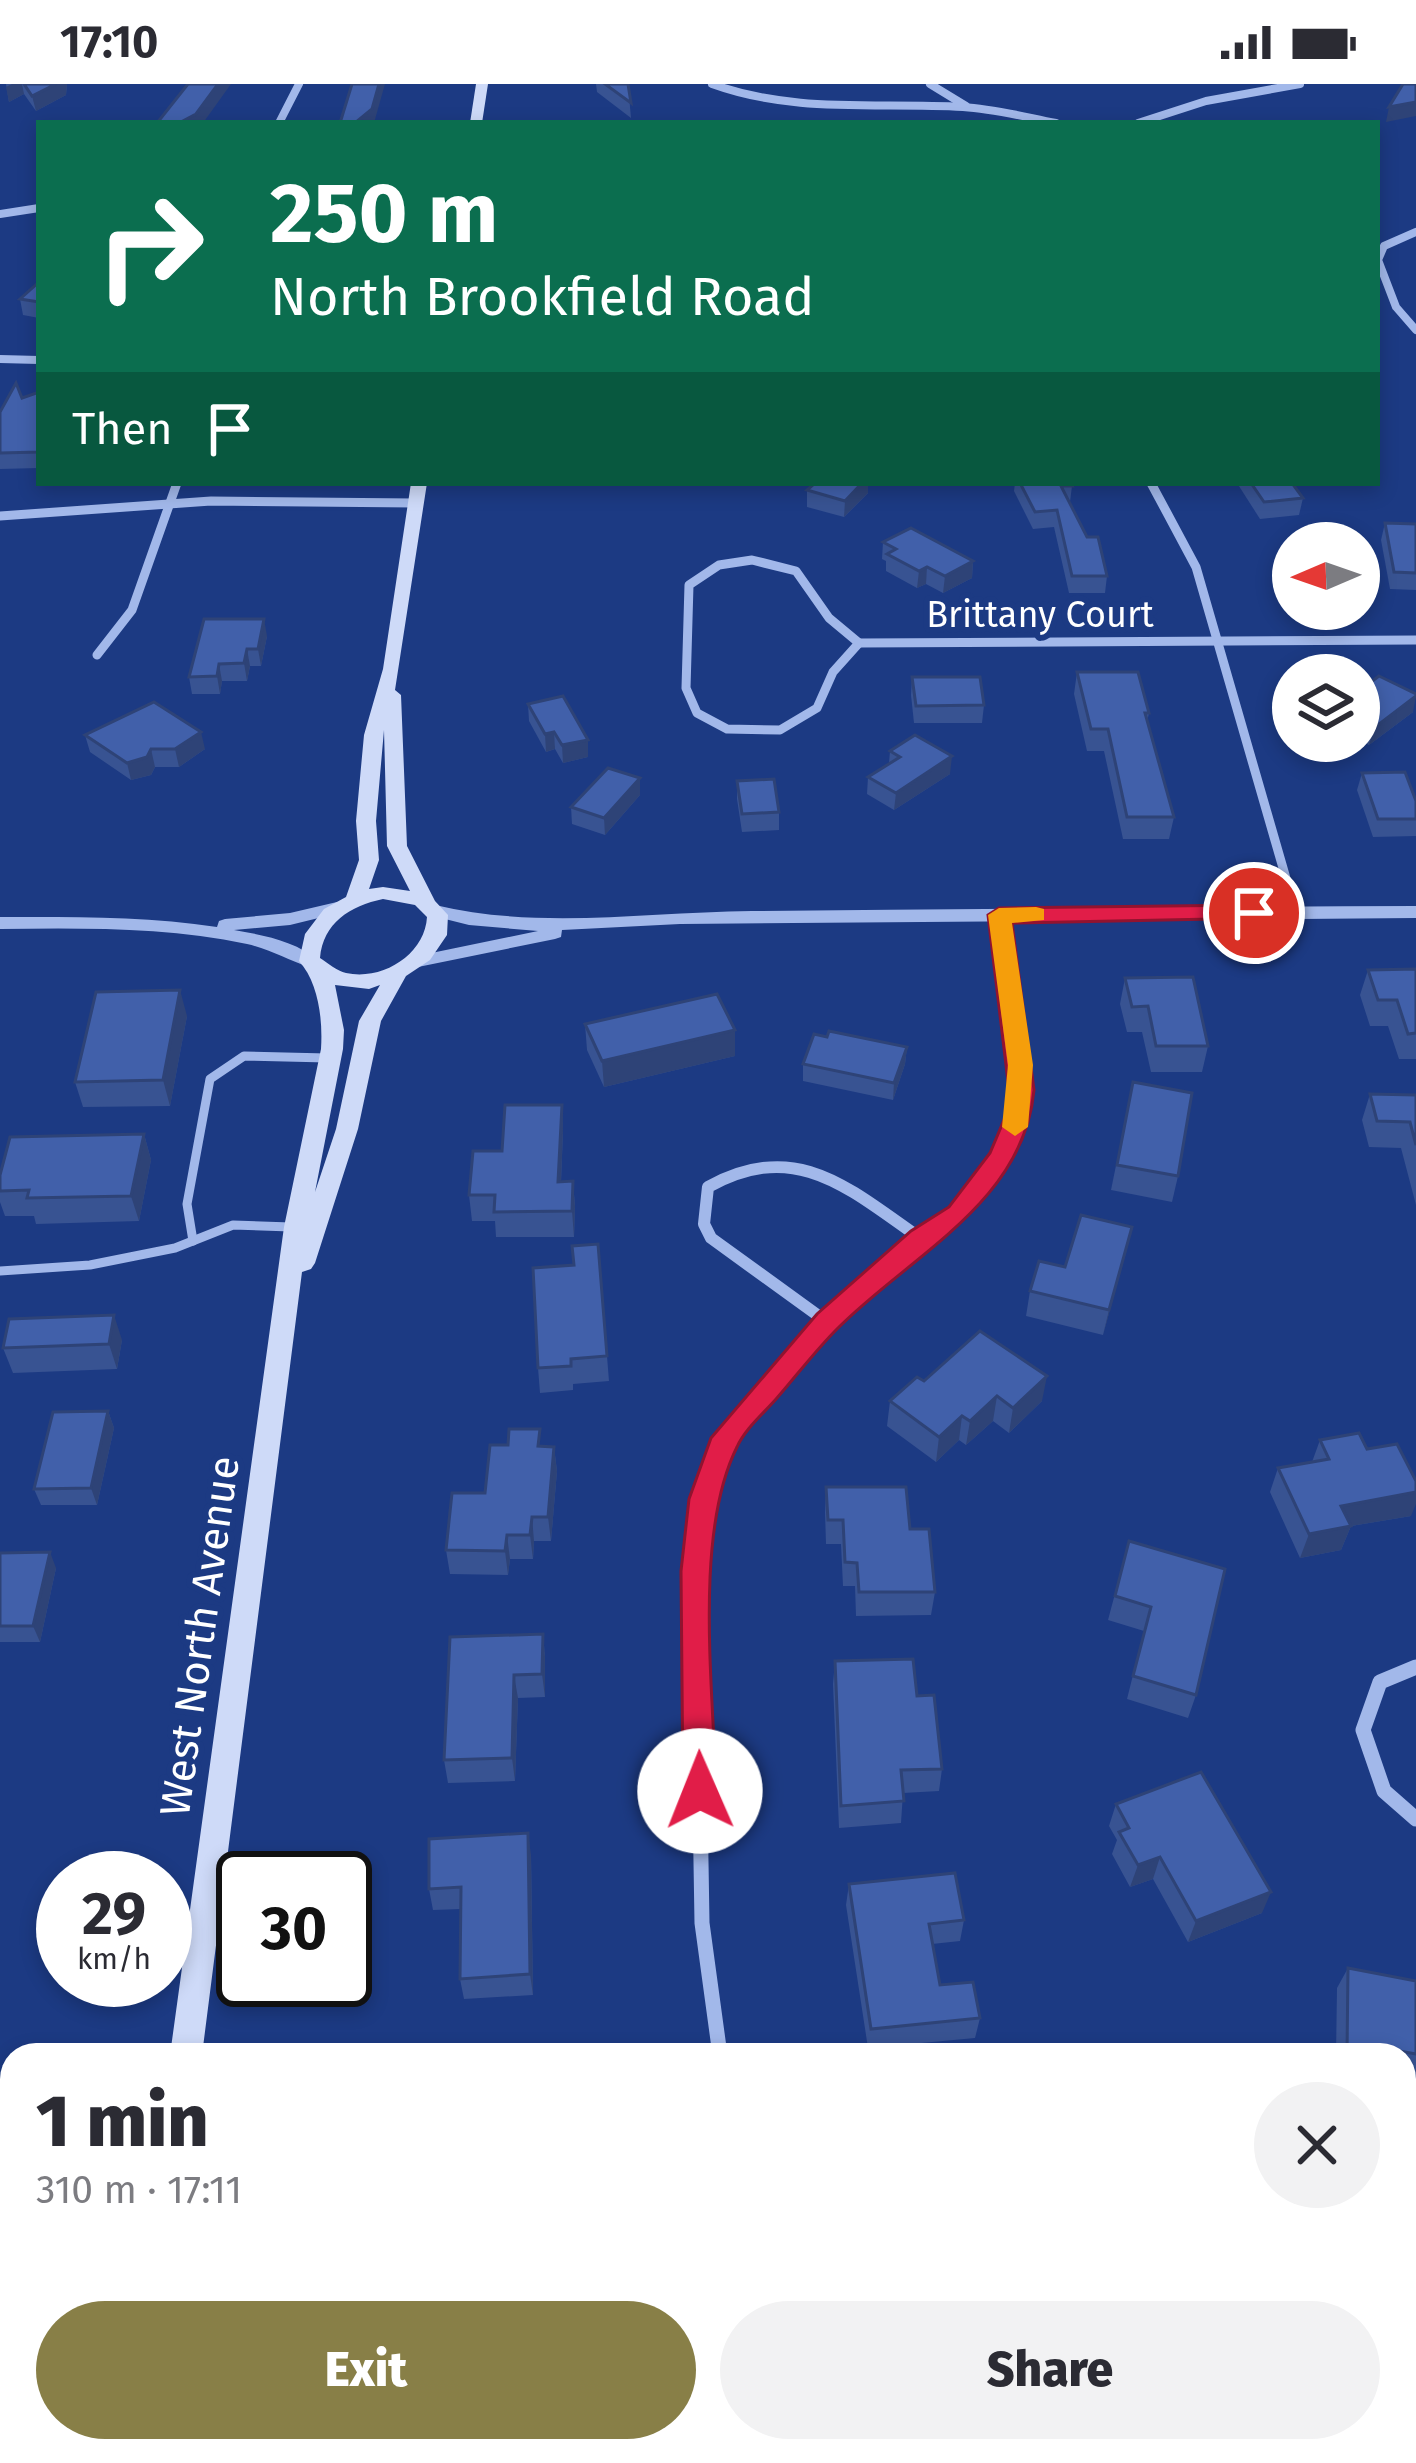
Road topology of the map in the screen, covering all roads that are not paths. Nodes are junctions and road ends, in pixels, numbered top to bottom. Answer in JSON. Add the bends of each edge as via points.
{"nodes":[{"id":1,"x":299,"y":84,"type":"edge"},
{"id":2,"x":482,"y":84,"type":"edge"},
{"id":3,"x":712,"y":84,"type":"edge"},
{"id":4,"x":930,"y":84,"type":"edge"},
{"id":5,"x":1300,"y":84,"type":"edge"},
{"id":6,"x":967,"y":107,"type":"junction"},
{"id":7,"x":281,"y":120,"type":"edge"},
{"id":8,"x":476,"y":120,"type":"edge"},
{"id":9,"x":1039,"y":120,"type":"edge"},
{"id":10,"x":1147,"y":120,"type":"edge"},
{"id":11,"x":36,"y":208,"type":"edge"},
{"id":12,"x":0,"y":214,"type":"edge"},
{"id":13,"x":1416,"y":232,"type":"edge"},
{"id":14,"x":1380,"y":255,"type":"edge"},
{"id":15,"x":1380,"y":265,"type":"edge"},
{"id":16,"x":1416,"y":330,"type":"edge"},
{"id":17,"x":0,"y":359,"type":"edge"},
{"id":18,"x":36,"y":360,"type":"edge"},
{"id":19,"x":176,"y":486,"type":"edge"},
{"id":20,"x":418,"y":486,"type":"edge"},
{"id":21,"x":1153,"y":486,"type":"edge"},
{"id":22,"x":169,"y":503,"type":"junction"},
{"id":23,"x":415,"y":503,"type":"junction"},
{"id":24,"x":0,"y":517,"type":"edge"},
{"id":25,"x":1416,"y":640,"type":"edge"},
{"id":26,"x":1221,"y":642,"type":"junction"},
{"id":27,"x":859,"y":643,"type":"junction"},
{"id":28,"x":97,"y":655,"type":"dead end"},
{"id":29,"x":392,"y":669,"type":"junction"},
{"id":30,"x":346,"y":903,"type":"junction"},
{"id":31,"x":430,"y":906,"type":"junction"},
{"id":32,"x":1416,"y":912,"type":"edge"},
{"id":33,"x":1296,"y":913,"type":"junction"},
{"id":34,"x":999,"y":915,"type":"junction"},
{"id":35,"x":632,"y":920,"type":"junction"},
{"id":36,"x":0,"y":923,"type":"edge"},
{"id":37,"x":149,"y":928,"type":"junction"},
{"id":38,"x":408,"y":966,"type":"junction"},
{"id":39,"x":315,"y":968,"type":"junction"},
{"id":40,"x":330,"y":1058,"type":"junction"},
{"id":41,"x":296,"y":1227,"type":"junction"},
{"id":42,"x":920,"y":1238,"type":"junction"},
{"id":43,"x":193,"y":1241,"type":"junction"},
{"id":44,"x":0,"y":1271,"type":"edge"},
{"id":45,"x":290,"y":1299,"type":"junction"},
{"id":46,"x":827,"y":1322,"type":"junction"},
{"id":47,"x":1416,"y":1666,"type":"edge"},
{"id":48,"x":1416,"y":1819,"type":"edge"},
{"id":49,"x":189,"y":2043,"type":"edge"},
{"id":50,"x":718,"y":2043,"type":"edge"}],
"edges":[{"from":1,"to":7,"type":"street"},
{"from":2,"to":8,"type":"main road"},
{"from":3,"to":6,"type":"street","via":[[790,105]]},
{"from":4,"to":6,"type":"street"},
{"from":5,"to":10,"type":"street"},
{"from":6,"to":9,"type":"street"},
{"from":11,"to":12,"type":"street"},
{"from":13,"to":14,"type":"street"},
{"from":15,"to":16,"type":"street","via":[[1396,307]]},
{"from":17,"to":18,"type":"street"},
{"from":19,"to":22,"type":"street"},
{"from":20,"to":23,"type":"main road"},
{"from":21,"to":26,"type":"street","via":[[1196,567]]},
{"from":22,"to":23,"type":"street"},
{"from":22,"to":24,"type":"street"},
{"from":22,"to":28,"type":"street","via":[[132,610]]},
{"from":23,"to":29,"type":"main road"},
{"from":25,"to":26,"type":"street","name":"Brittany Court"},
{"from":26,"to":27,"type":"street","name":"Brittany Court"},
{"from":26,"to":33,"type":"street"},
{"from":27,"to":27,"type":"street","via":[[830,619],[809,580],[782,563],[718,566],[688,585],[686,688],[697,713],[728,728],[780,730],[817,708],[832,672]]},
{"from":29,"to":30,"type":"main road","via":[[373,735],[369,860]]},
{"from":29,"to":31,"type":"main road","via":[[394,826],[404,864]]},
{"from":30,"to":31,"type":"main road","via":[[404,893]]},
{"from":30,"to":37,"type":"street","via":[[260,923]]},
{"from":30,"to":39,"type":"main road","via":[[313,936]]},
{"from":31,"to":35,"type":"street","via":[[483,921]]},
{"from":31,"to":38,"type":"main road","via":[[440,926],[436,940]]},
{"from":32,"to":33,"type":"street"},
{"from":33,"to":34,"type":"street"},
{"from":34,"to":35,"type":"street"},
{"from":34,"to":42,"type":"street","via":[[1019,1115],[984,1184],[958,1214]]},
{"from":35,"to":38,"type":"street","via":[[464,948]]},
{"from":36,"to":37,"type":"street"},
{"from":37,"to":39,"type":"street","via":[[274,943]]},
{"from":38,"to":39,"type":"main road","via":[[365,980]]},
{"from":38,"to":45,"type":"main road","name":"West North Avenue","via":[[370,1021],[347,1129]]},
{"from":39,"to":40,"type":"main road","name":"West North Avenue","via":[[333,1030]]},
{"from":40,"to":41,"type":"main road","name":"West North Avenue"},
{"from":40,"to":43,"type":"lane","via":[[244,1057],[210,1079],[187,1204]]},
{"from":41,"to":43,"type":"lane","via":[[233,1226]]},
{"from":41,"to":45,"type":"main road","name":"West North Avenue"},
{"from":42,"to":46,"type":"street"},
{"from":42,"to":46,"type":"street","via":[[798,1166],[751,1163],[708,1187],[704,1224],[711,1238]]},
{"from":43,"to":44,"type":"lane","via":[[90,1265]]},
{"from":45,"to":49,"type":"main road","name":"West North Avenue"},
{"from":46,"to":50,"type":"street","via":[[725,1438],[704,1499],[696,1571],[702,1923]]},
{"from":47,"to":48,"type":"street","via":[[1380,1682],[1364,1730],[1384,1791]]}]}
